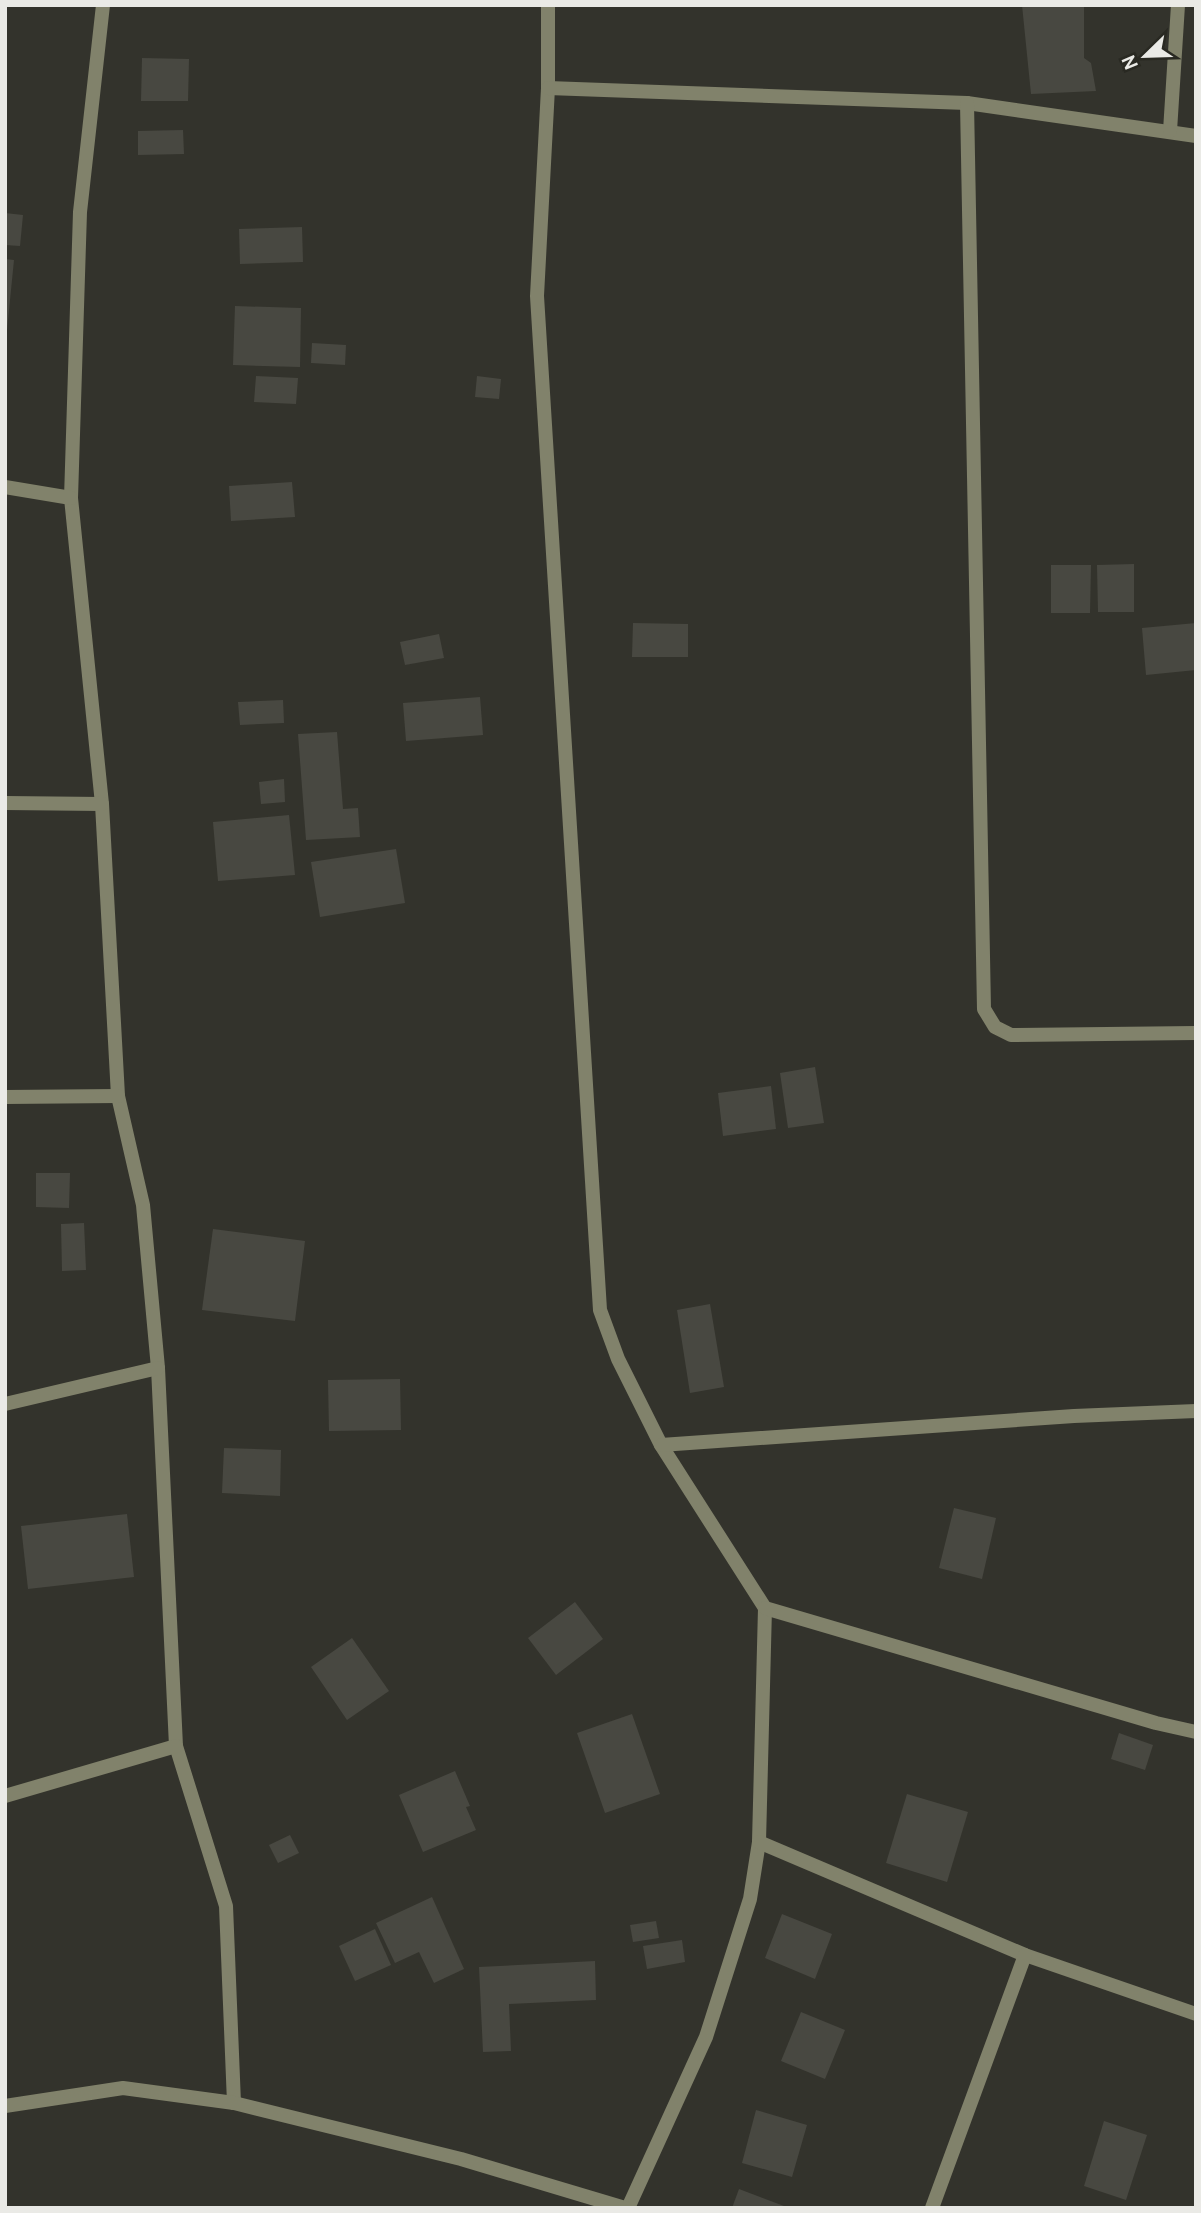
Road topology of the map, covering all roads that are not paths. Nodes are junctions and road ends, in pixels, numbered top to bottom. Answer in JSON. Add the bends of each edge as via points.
{"nodes":[{"id":1,"x":103,"y":5,"type":"edge"},
{"id":2,"x":548,"y":5,"type":"edge"},
{"id":3,"x":1178,"y":5,"type":"edge"},
{"id":4,"x":548,"y":88,"type":"junction"},
{"id":5,"x":967,"y":103,"type":"junction"},
{"id":6,"x":1170,"y":131,"type":"junction"},
{"id":7,"x":1196,"y":136,"type":"edge"},
{"id":8,"x":5,"y":487,"type":"edge"},
{"id":9,"x":71,"y":498,"type":"junction"},
{"id":10,"x":5,"y":803,"type":"edge"},
{"id":11,"x":102,"y":804,"type":"junction"},
{"id":12,"x":1196,"y":1033,"type":"edge"},
{"id":13,"x":118,"y":1096,"type":"junction"},
{"id":14,"x":5,"y":1097,"type":"edge"},
{"id":15,"x":158,"y":1368,"type":"junction"},
{"id":16,"x":5,"y":1404,"type":"edge"},
{"id":17,"x":1196,"y":1410,"type":"edge"},
{"id":18,"x":660,"y":1445,"type":"junction"},
{"id":19,"x":765,"y":1608,"type":"junction"},
{"id":20,"x":1196,"y":1732,"type":"edge"},
{"id":21,"x":176,"y":1746,"type":"junction"},
{"id":22,"x":5,"y":1796,"type":"edge"},
{"id":23,"x":759,"y":1842,"type":"junction"},
{"id":24,"x":1025,"y":1955,"type":"junction"},
{"id":25,"x":1196,"y":2014,"type":"edge"},
{"id":26,"x":234,"y":2103,"type":"junction"},
{"id":27,"x":5,"y":2106,"type":"edge"},
{"id":28,"x":626,"y":2208,"type":"edge"},
{"id":29,"x":932,"y":2208,"type":"edge"}],
"edges":[{"from":1,"to":9,"type":"street","via":[[80,212]]},
{"from":2,"to":4,"type":"street"},
{"from":3,"to":6,"type":"street"},
{"from":4,"to":5,"type":"street"},
{"from":4,"to":18,"type":"street","via":[[537,296],[600,1310]]},
{"from":5,"to":6,"type":"street"},
{"from":5,"to":12,"type":"street","via":[[984,1009],[995,1027],[1011,1035]]},
{"from":6,"to":7,"type":"street"},
{"from":8,"to":9,"type":"street"},
{"from":9,"to":11,"type":"street"},
{"from":10,"to":11,"type":"street"},
{"from":11,"to":13,"type":"street"},
{"from":13,"to":14,"type":"street"},
{"from":13,"to":15,"type":"street","via":[[144,1205]]},
{"from":15,"to":16,"type":"street"},
{"from":15,"to":21,"type":"street"},
{"from":17,"to":18,"type":"street"},
{"from":18,"to":19,"type":"street"},
{"from":19,"to":20,"type":"street"},
{"from":19,"to":23,"type":"street"},
{"from":21,"to":22,"type":"street"},
{"from":21,"to":26,"type":"street","via":[[226,1906]]},
{"from":23,"to":24,"type":"street"},
{"from":23,"to":28,"type":"street","via":[[750,1899],[706,2037]]},
{"from":24,"to":25,"type":"street"},
{"from":24,"to":29,"type":"street"},
{"from":26,"to":27,"type":"street","via":[[123,2088]]},
{"from":26,"to":28,"type":"street","via":[[461,2159]]}]}
